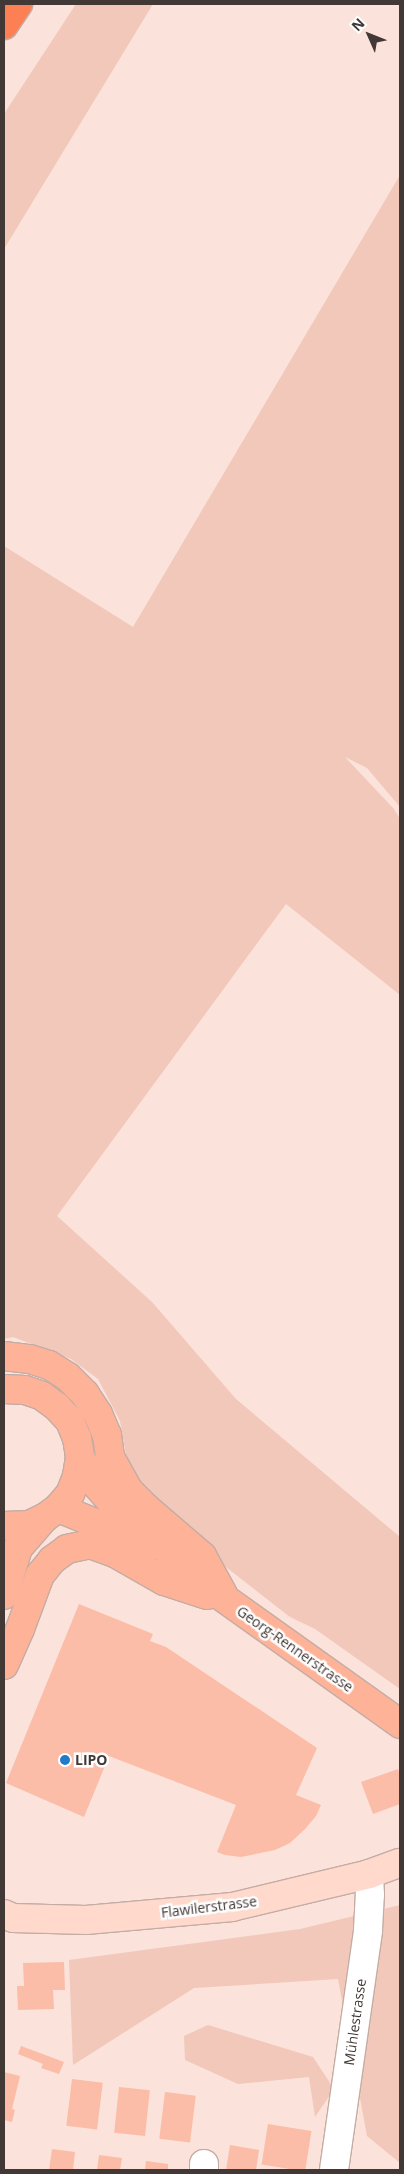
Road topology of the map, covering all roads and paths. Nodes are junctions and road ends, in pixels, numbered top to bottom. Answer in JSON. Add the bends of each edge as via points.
{"nodes":[{"id":1,"x":18,"y":4,"type":"edge"},
{"id":2,"x":4,"y":25,"type":"edge"},
{"id":3,"x":4,"y":1356,"type":"edge"},
{"id":4,"x":4,"y":1389,"type":"edge"},
{"id":5,"x":80,"y":1457,"type":"junction"},
{"id":6,"x":51,"y":1513,"type":"junction"},
{"id":7,"x":4,"y":1526,"type":"edge"},
{"id":8,"x":190,"y":1574,"type":"junction"},
{"id":9,"x":4,"y":1595,"type":"edge"},
{"id":10,"x":227,"y":1602,"type":"junction"},
{"id":11,"x":4,"y":1666,"type":"edge"},
{"id":12,"x":391,"y":1717,"type":"edge"},
{"id":13,"x":400,"y":1863,"type":"edge"},
{"id":14,"x":369,"y":1874,"type":"junction"},
{"id":15,"x":6,"y":1916,"type":"edge"},
{"id":16,"x":334,"y":2170,"type":"edge"}],
"edges":[{"from":1,"to":2,"type":"highway"},
{"from":3,"to":10,"type":"main road","via":[[49,1365],[68,1377],[85,1394],[98,1414],[110,1458],[129,1491],[202,1556]]},
{"from":4,"to":5,"type":"main road","via":[[24,1390],[42,1396],[58,1407],[70,1422]]},
{"from":5,"to":6,"type":"main road","via":[[74,1485]]},
{"from":5,"to":8,"type":"main road","name":"Georg-Rennerstrasse","via":[[94,1482],[120,1512]]},
{"from":6,"to":7,"type":"main road","via":[[29,1525]]},
{"from":6,"to":8,"type":"main road","name":"Georg-Rennerstrasse","via":[[113,1530]]},
{"from":6,"to":9,"type":"main road","via":[[18,1548]]},
{"from":8,"to":10,"type":"main road","name":"Georg-Rennerstrasse"},
{"from":10,"to":11,"type":"main road","via":[[164,1580],[115,1553],[90,1544],[67,1549],[40,1575]]},
{"from":10,"to":12,"type":"main road","name":"Georg-Rennerstrasse"},
{"from":13,"to":14,"type":"main road","name":"Flawilerstrasse"},
{"from":14,"to":15,"type":"main road","name":"Flawilerstrasse","via":[[232,1906],[107,1919]]},
{"from":14,"to":16,"type":"street","name":"Mühlestrasse","via":[[368,1930]]}]}
